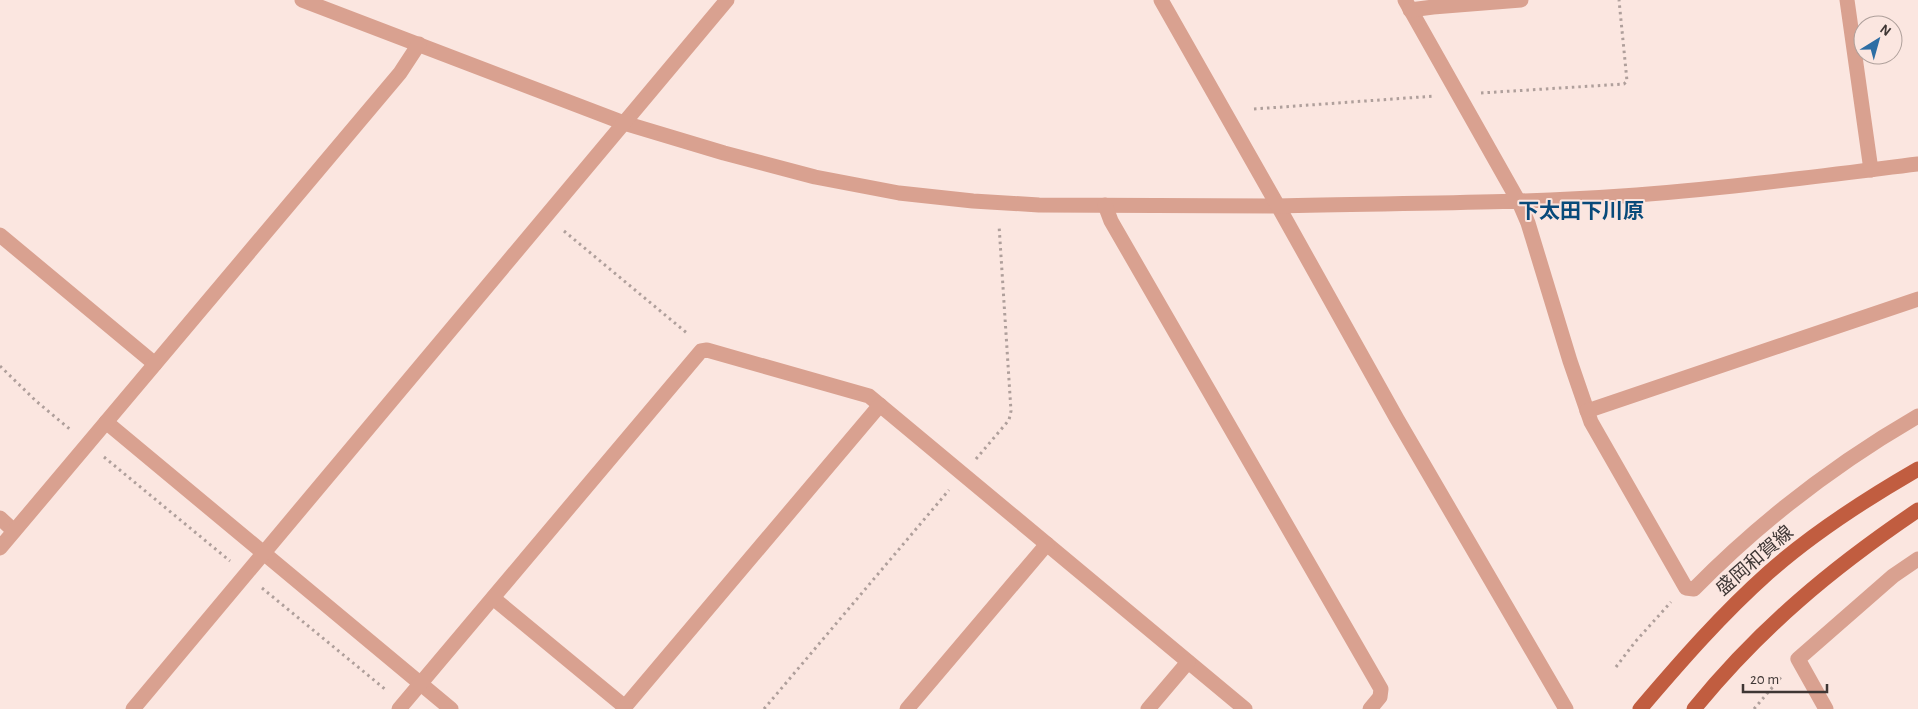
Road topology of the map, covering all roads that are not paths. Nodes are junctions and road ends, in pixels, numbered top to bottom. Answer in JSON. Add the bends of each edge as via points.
{"nodes":[{"id":1,"x":302,"y":0,"type":"edge"},
{"id":2,"x":727,"y":0,"type":"edge"},
{"id":3,"x":1161,"y":0,"type":"edge"},
{"id":4,"x":1515,"y":0,"type":"edge"},
{"id":5,"x":1847,"y":0,"type":"edge"},
{"id":6,"x":1408,"y":5,"type":"edge"},
{"id":7,"x":419,"y":44,"type":"junction"},
{"id":8,"x":624,"y":123,"type":"junction"},
{"id":9,"x":1918,"y":164,"type":"edge"},
{"id":10,"x":1871,"y":170,"type":"junction"},
{"id":11,"x":1519,"y":202,"type":"junction"},
{"id":12,"x":1106,"y":205,"type":"junction"},
{"id":13,"x":1278,"y":206,"type":"junction"},
{"id":14,"x":0,"y":235,"type":"edge"},
{"id":15,"x":1918,"y":299,"type":"edge"},
{"id":16,"x":155,"y":364,"type":"junction"},
{"id":17,"x":880,"y":405,"type":"junction"},
{"id":18,"x":1587,"y":412,"type":"junction"},
{"id":19,"x":1918,"y":416,"type":"edge"},
{"id":20,"x":106,"y":422,"type":"junction"},
{"id":21,"x":1918,"y":469,"type":"edge"},
{"id":22,"x":1918,"y":510,"type":"edge"},
{"id":23,"x":0,"y":518,"type":"edge"},
{"id":24,"x":14,"y":531,"type":"junction"},
{"id":25,"x":1047,"y":544,"type":"junction"},
{"id":26,"x":0,"y":548,"type":"edge"},
{"id":27,"x":263,"y":554,"type":"junction"},
{"id":28,"x":1918,"y":559,"type":"edge"},
{"id":29,"x":493,"y":598,"type":"junction"},
{"id":30,"x":1188,"y":662,"type":"junction"},
{"id":31,"x":420,"y":683,"type":"junction"},
{"id":32,"x":401,"y":707,"type":"edge"},
{"id":33,"x":624,"y":708,"type":"edge"},
{"id":34,"x":133,"y":709,"type":"edge"},
{"id":35,"x":451,"y":709,"type":"edge"},
{"id":36,"x":908,"y":709,"type":"edge"},
{"id":37,"x":1148,"y":709,"type":"edge"},
{"id":38,"x":1245,"y":709,"type":"edge"},
{"id":39,"x":1370,"y":709,"type":"edge"},
{"id":40,"x":1566,"y":709,"type":"edge"},
{"id":41,"x":1640,"y":709,"type":"edge"},
{"id":42,"x":1694,"y":709,"type":"edge"},
{"id":43,"x":1826,"y":709,"type":"edge"}],
"edges":[{"from":1,"to":7,"type":"street"},
{"from":2,"to":8,"type":"street"},
{"from":3,"to":13,"type":"street"},
{"from":4,"to":6,"type":"street","via":[[1433,7]]},
{"from":5,"to":10,"type":"street"},
{"from":6,"to":11,"type":"street"},
{"from":7,"to":8,"type":"street"},
{"from":7,"to":16,"type":"street","via":[[400,73]]},
{"from":8,"to":12,"type":"street","via":[[815,177],[899,193],[972,202]]},
{"from":8,"to":27,"type":"street"},
{"from":9,"to":10,"type":"street"},
{"from":10,"to":11,"type":"street","via":[[1623,196]]},
{"from":11,"to":13,"type":"street"},
{"from":11,"to":18,"type":"street"},
{"from":12,"to":13,"type":"street"},
{"from":12,"to":39,"type":"street","via":[[1111,222],[1381,689],[1380,697]]},
{"from":13,"to":40,"type":"street","via":[[1397,419]]},
{"from":14,"to":16,"type":"street"},
{"from":15,"to":18,"type":"street"},
{"from":16,"to":20,"type":"street"},
{"from":17,"to":25,"type":"street"},
{"from":17,"to":29,"type":"street","via":[[869,396],[707,350],[701,351]]},
{"from":17,"to":33,"type":"street"},
{"from":18,"to":19,"type":"street","via":[[1686,588],[1694,589],[1724,558],[1786,505],[1834,469]]},
{"from":20,"to":24,"type":"street"},
{"from":20,"to":27,"type":"street"},
{"from":21,"to":41,"type":"main road","name":"盛岡和賀線","via":[[1818,534],[1769,572],[1726,612]]},
{"from":22,"to":42,"type":"main road","via":[[1834,570],[1784,612],[1746,649]]},
{"from":23,"to":24,"type":"street"},
{"from":24,"to":26,"type":"street"},
{"from":25,"to":30,"type":"street"},
{"from":25,"to":36,"type":"street"},
{"from":27,"to":31,"type":"street"},
{"from":27,"to":34,"type":"street"},
{"from":28,"to":43,"type":"street","via":[[1893,576],[1798,659]]},
{"from":29,"to":31,"type":"street"},
{"from":29,"to":33,"type":"street"},
{"from":30,"to":37,"type":"street"},
{"from":30,"to":38,"type":"street"},
{"from":31,"to":32,"type":"street"},
{"from":31,"to":35,"type":"street"}]}
